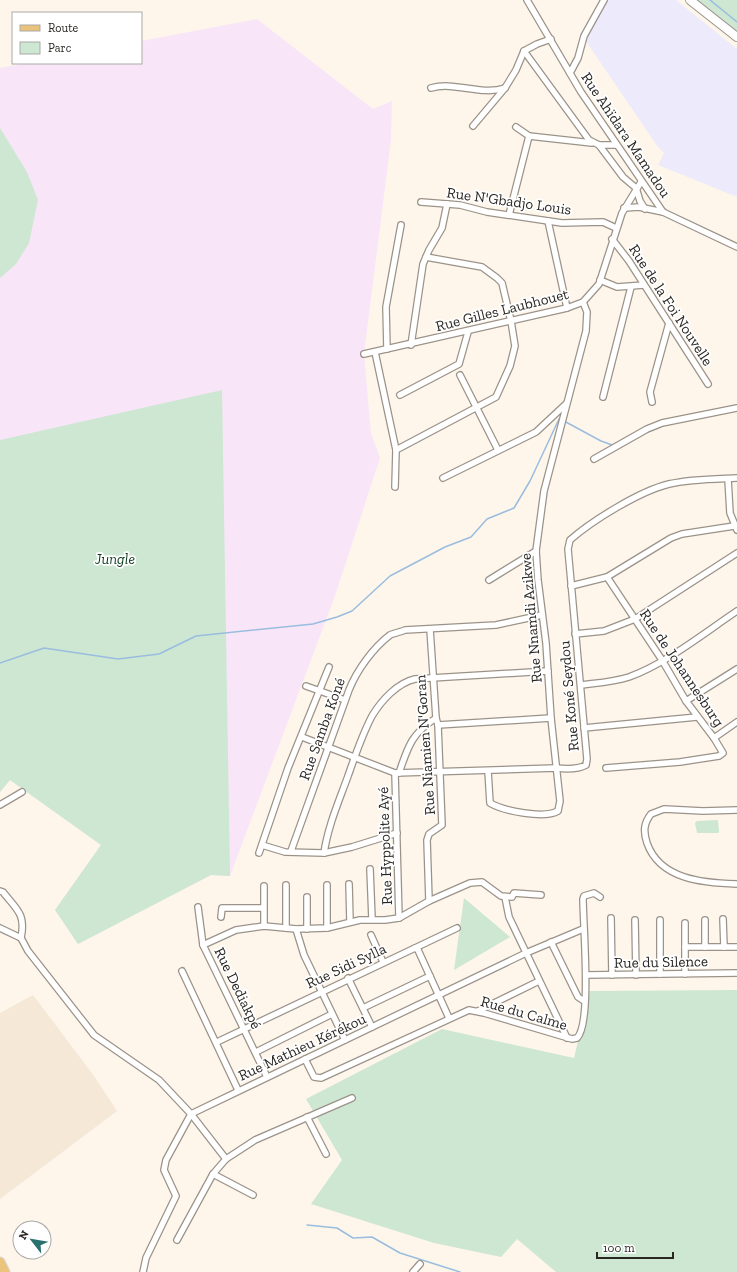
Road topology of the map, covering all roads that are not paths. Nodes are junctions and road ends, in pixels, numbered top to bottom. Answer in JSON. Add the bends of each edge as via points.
{"nodes":[{"id":1,"x":527,"y":0,"type":"edge"},
{"id":2,"x":604,"y":0,"type":"edge"},
{"id":3,"x":690,"y":0,"type":"edge"},
{"id":4,"x":737,"y":37,"type":"edge"},
{"id":5,"x":551,"y":39,"type":"junction"},
{"id":6,"x":524,"y":51,"type":"junction"},
{"id":7,"x":570,"y":73,"type":"junction"},
{"id":8,"x":431,"y":88,"type":"dead end"},
{"id":9,"x":505,"y":88,"type":"junction"},
{"id":10,"x":473,"y":126,"type":"dead end"},
{"id":11,"x":516,"y":127,"type":"dead end"},
{"id":12,"x":529,"y":136,"type":"junction"},
{"id":13,"x":597,"y":144,"type":"junction"},
{"id":14,"x":616,"y":146,"type":"junction"},
{"id":15,"x":641,"y":182,"type":"junction"},
{"id":16,"x":636,"y":188,"type":"junction"},
{"id":17,"x":421,"y":202,"type":"dead end"},
{"id":18,"x":447,"y":204,"type":"junction"},
{"id":19,"x":624,"y":208,"type":"junction"},
{"id":20,"x":645,"y":209,"type":"junction"},
{"id":21,"x":663,"y":212,"type":"junction"},
{"id":22,"x":509,"y":214,"type":"junction"},
{"id":23,"x":548,"y":220,"type":"junction"},
{"id":24,"x":401,"y":225,"type":"dead end"},
{"id":25,"x":616,"y":228,"type":"junction"},
{"id":26,"x":612,"y":239,"type":"junction"},
{"id":27,"x":737,"y":247,"type":"edge"},
{"id":28,"x":426,"y":257,"type":"junction"},
{"id":29,"x":600,"y":280,"type":"junction"},
{"id":30,"x":644,"y":285,"type":"junction"},
{"id":31,"x":631,"y":287,"type":"junction"},
{"id":32,"x":583,"y":302,"type":"junction"},
{"id":33,"x":567,"y":308,"type":"junction"},
{"id":34,"x":511,"y":320,"type":"junction"},
{"id":35,"x":669,"y":323,"type":"junction"},
{"id":36,"x":468,"y":332,"type":"junction"},
{"id":37,"x":411,"y":345,"type":"junction"},
{"id":38,"x":387,"y":349,"type":"junction"},
{"id":39,"x":375,"y":352,"type":"junction"},
{"id":40,"x":364,"y":354,"type":"dead end"},
{"id":41,"x":460,"y":375,"type":"dead end"},
{"id":42,"x":708,"y":384,"type":"dead end"},
{"id":43,"x":400,"y":395,"type":"dead end"},
{"id":44,"x":603,"y":397,"type":"dead end"},
{"id":45,"x":652,"y":402,"type":"dead end"},
{"id":46,"x":567,"y":404,"type":"junction"},
{"id":47,"x":478,"y":408,"type":"junction"},
{"id":48,"x":737,"y":408,"type":"edge"},
{"id":49,"x":396,"y":450,"type":"junction"},
{"id":50,"x":498,"y":450,"type":"junction"},
{"id":51,"x":594,"y":459,"type":"dead end"},
{"id":52,"x":443,"y":478,"type":"dead end"},
{"id":53,"x":737,"y":478,"type":"edge"},
{"id":54,"x":728,"y":479,"type":"junction"},
{"id":55,"x":395,"y":487,"type":"dead end"},
{"id":56,"x":736,"y":528,"type":"edge"},
{"id":57,"x":536,"y":551,"type":"junction"},
{"id":58,"x":737,"y":553,"type":"edge"},
{"id":59,"x":607,"y":577,"type":"junction"},
{"id":60,"x":489,"y":580,"type":"dead end"},
{"id":61,"x":571,"y":586,"type":"junction"},
{"id":62,"x":737,"y":611,"type":"edge"},
{"id":63,"x":542,"y":615,"type":"junction"},
{"id":64,"x":635,"y":619,"type":"junction"},
{"id":65,"x":430,"y":629,"type":"junction"},
{"id":66,"x":575,"y":634,"type":"junction"},
{"id":67,"x":662,"y":660,"type":"junction"},
{"id":68,"x":329,"y":667,"type":"dead end"},
{"id":69,"x":737,"y":669,"type":"edge"},
{"id":70,"x":548,"y":671,"type":"junction"},
{"id":71,"x":433,"y":678,"type":"junction"},
{"id":72,"x":581,"y":685,"type":"junction"},
{"id":73,"x":306,"y":686,"type":"dead end"},
{"id":74,"x":320,"y":691,"type":"junction"},
{"id":75,"x":345,"y":700,"type":"junction"},
{"id":76,"x":686,"y":701,"type":"junction"},
{"id":77,"x":436,"y":718,"type":"junction"},
{"id":78,"x":551,"y":718,"type":"junction"},
{"id":79,"x":697,"y":718,"type":"junction"},
{"id":80,"x":737,"y":722,"type":"edge"},
{"id":81,"x":438,"y":725,"type":"junction"},
{"id":82,"x":584,"y":728,"type":"junction"},
{"id":83,"x":302,"y":737,"type":"junction"},
{"id":84,"x":714,"y":738,"type":"junction"},
{"id":85,"x":328,"y":747,"type":"junction"},
{"id":86,"x":355,"y":758,"type":"junction"},
{"id":87,"x":556,"y":768,"type":"junction"},
{"id":88,"x":606,"y":768,"type":"dead end"},
{"id":89,"x":488,"y":771,"type":"junction"},
{"id":90,"x":397,"y":773,"type":"junction"},
{"id":91,"x":440,"y":773,"type":"junction"},
{"id":92,"x":22,"y":792,"type":"dead end"},
{"id":93,"x":0,"y":805,"type":"edge"},
{"id":94,"x":737,"y":810,"type":"edge"},
{"id":95,"x":397,"y":833,"type":"junction"},
{"id":96,"x":262,"y":845,"type":"junction"},
{"id":97,"x":291,"y":851,"type":"junction"},
{"id":98,"x":324,"y":852,"type":"junction"},
{"id":99,"x":259,"y":853,"type":"dead end"},
{"id":100,"x":370,"y":869,"type":"dead end"},
{"id":101,"x":349,"y":884,"type":"dead end"},
{"id":102,"x":737,"y":884,"type":"edge"},
{"id":103,"x":286,"y":885,"type":"dead end"},
{"id":104,"x":327,"y":885,"type":"dead end"},
{"id":105,"x":264,"y":886,"type":"dead end"},
{"id":106,"x":0,"y":891,"type":"edge"},
{"id":107,"x":541,"y":895,"type":"dead end"},
{"id":108,"x":307,"y":897,"type":"dead end"},
{"id":109,"x":505,"y":897,"type":"junction"},
{"id":110,"x":600,"y":897,"type":"dead end"},
{"id":111,"x":429,"y":901,"type":"junction"},
{"id":112,"x":198,"y":907,"type":"dead end"},
{"id":113,"x":263,"y":908,"type":"junction"},
{"id":114,"x":221,"y":917,"type":"dead end"},
{"id":115,"x":399,"y":918,"type":"junction"},
{"id":116,"x":611,"y":918,"type":"dead end"},
{"id":117,"x":372,"y":919,"type":"junction"},
{"id":118,"x":723,"y":919,"type":"dead end"},
{"id":119,"x":635,"y":920,"type":"dead end"},
{"id":120,"x":660,"y":920,"type":"dead end"},
{"id":121,"x":705,"y":920,"type":"dead end"},
{"id":122,"x":350,"y":922,"type":"junction"},
{"id":123,"x":685,"y":923,"type":"dead end"},
{"id":124,"x":264,"y":926,"type":"junction"},
{"id":125,"x":0,"y":928,"type":"edge"},
{"id":126,"x":286,"y":928,"type":"junction"},
{"id":127,"x":296,"y":928,"type":"junction"},
{"id":128,"x":307,"y":928,"type":"junction"},
{"id":129,"x":327,"y":928,"type":"junction"},
{"id":130,"x":457,"y":928,"type":"dead end"},
{"id":131,"x":583,"y":929,"type":"junction"},
{"id":132,"x":371,"y":934,"type":"dead end"},
{"id":133,"x":21,"y":938,"type":"junction"},
{"id":134,"x":551,"y":942,"type":"junction"},
{"id":135,"x":203,"y":945,"type":"junction"},
{"id":136,"x":685,"y":947,"type":"junction"},
{"id":137,"x":705,"y":947,"type":"junction"},
{"id":138,"x":724,"y":947,"type":"junction"},
{"id":139,"x":737,"y":947,"type":"edge"},
{"id":140,"x":415,"y":948,"type":"junction"},
{"id":141,"x":526,"y":953,"type":"junction"},
{"id":142,"x":382,"y":962,"type":"junction"},
{"id":143,"x":182,"y":971,"type":"dead end"},
{"id":144,"x":737,"y":973,"type":"edge"},
{"id":145,"x":660,"y":974,"type":"junction"},
{"id":146,"x":685,"y":974,"type":"junction"},
{"id":147,"x":586,"y":975,"type":"junction"},
{"id":148,"x":612,"y":975,"type":"junction"},
{"id":149,"x":636,"y":975,"type":"junction"},
{"id":150,"x":430,"y":976,"type":"junction"},
{"id":151,"x":348,"y":978,"type":"junction"},
{"id":152,"x":540,"y":981,"type":"junction"},
{"id":153,"x":321,"y":991,"type":"junction"},
{"id":154,"x":440,"y":995,"type":"junction"},
{"id":155,"x":584,"y":1001,"type":"junction"},
{"id":156,"x":363,"y":1008,"type":"junction"},
{"id":157,"x":478,"y":1011,"type":"junction"},
{"id":158,"x":332,"y":1014,"type":"junction"},
{"id":159,"x":449,"y":1018,"type":"junction"},
{"id":160,"x":372,"y":1027,"type":"junction"},
{"id":161,"x":244,"y":1028,"type":"junction"},
{"id":162,"x":567,"y":1038,"type":"junction"},
{"id":163,"x":345,"y":1040,"type":"junction"},
{"id":164,"x":217,"y":1042,"type":"junction"},
{"id":165,"x":256,"y":1052,"type":"junction"},
{"id":166,"x":305,"y":1059,"type":"junction"},
{"id":167,"x":267,"y":1077,"type":"junction"},
{"id":168,"x":238,"y":1090,"type":"junction"},
{"id":169,"x":352,"y":1098,"type":"dead end"},
{"id":170,"x":191,"y":1114,"type":"junction"},
{"id":171,"x":307,"y":1117,"type":"junction"},
{"id":172,"x":326,"y":1154,"type":"dead end"},
{"id":173,"x":226,"y":1159,"type":"junction"},
{"id":174,"x":213,"y":1174,"type":"junction"},
{"id":175,"x":253,"y":1195,"type":"dead end"},
{"id":176,"x":177,"y":1240,"type":"dead end"},
{"id":177,"x":0,"y":1262,"type":"edge"},
{"id":178,"x":420,"y":1264,"type":"dead end"},
{"id":179,"x":5,"y":1272,"type":"edge"},
{"id":180,"x":143,"y":1272,"type":"edge"},
{"id":181,"x":413,"y":1272,"type":"edge"}],
"edges":[{"from":1,"to":5,"type":"street","name":"Rue Ahïdara Mamadou"},
{"from":2,"to":7,"type":"street","via":[[584,36],[578,58]]},
{"from":3,"to":4,"type":"main road"},
{"from":5,"to":6,"type":"street"},
{"from":5,"to":7,"type":"street","name":"Rue Ahïdara Mamadou"},
{"from":6,"to":9,"type":"street"},
{"from":6,"to":13,"type":"street","via":[[587,138]]},
{"from":7,"to":14,"type":"street","name":"Rue Ahïdara Mamadou"},
{"from":8,"to":9,"type":"street","via":[[440,86],[477,91],[496,91]]},
{"from":9,"to":10,"type":"street"},
{"from":11,"to":12,"type":"street"},
{"from":12,"to":13,"type":"street"},
{"from":12,"to":22,"type":"street"},
{"from":13,"to":14,"type":"street"},
{"from":13,"to":16,"type":"street","via":[[623,177]]},
{"from":14,"to":15,"type":"street","name":"Rue Ahïdara Mamadou"},
{"from":15,"to":16,"type":"street","name":"Rue Gilles Laubhouet"},
{"from":15,"to":21,"type":"street","name":"Rue Ahïdara Mamadou"},
{"from":16,"to":19,"type":"street","name":"Rue Gilles Laubhouet"},
{"from":16,"to":20,"type":"street"},
{"from":17,"to":18,"type":"street","name":"Rue N'Gbadjo Louis"},
{"from":18,"to":22,"type":"street","name":"Rue N'Gbadjo Louis"},
{"from":18,"to":28,"type":"street","via":[[442,228]]},
{"from":19,"to":20,"type":"street"},
{"from":19,"to":25,"type":"street","name":"Rue Gilles Laubhouet"},
{"from":20,"to":21,"type":"street"},
{"from":21,"to":27,"type":"street","name":"Rue Ahïdara Mamadou"},
{"from":22,"to":23,"type":"street","name":"Rue N'Gbadjo Louis"},
{"from":23,"to":25,"type":"street","name":"Rue N'Gbadjo Louis","via":[[562,223],[603,222]]},
{"from":23,"to":33,"type":"street"},
{"from":24,"to":38,"type":"street","via":[[386,307]]},
{"from":25,"to":26,"type":"street","name":"Rue Gilles Laubhouet"},
{"from":26,"to":29,"type":"street","name":"Rue Gilles Laubhouet"},
{"from":26,"to":30,"type":"street","name":"Rue de la Foi Nouvelle"},
{"from":28,"to":34,"type":"street","via":[[482,267],[502,283]]},
{"from":28,"to":37,"type":"street"},
{"from":29,"to":31,"type":"street","via":[[617,287]]},
{"from":29,"to":32,"type":"street","name":"Rue Gilles Laubhouet"},
{"from":30,"to":31,"type":"street"},
{"from":30,"to":35,"type":"street","name":"Rue de la Foi Nouvelle"},
{"from":31,"to":44,"type":"street"},
{"from":32,"to":33,"type":"street","name":"Rue Gilles Laubhouet"},
{"from":32,"to":46,"type":"street","name":"Rue Nnamdi Azikwe","via":[[587,312],[586,331]]},
{"from":33,"to":34,"type":"street","name":"Rue Gilles Laubhouet"},
{"from":34,"to":36,"type":"street","name":"Rue Gilles Laubhouet"},
{"from":34,"to":47,"type":"street","via":[[514,346],[510,366],[496,397]]},
{"from":35,"to":42,"type":"street","name":"Rue de la Foi Nouvelle"},
{"from":35,"to":45,"type":"street","via":[[650,392]]},
{"from":36,"to":37,"type":"street","name":"Rue Gilles Laubhouet"},
{"from":36,"to":43,"type":"street","via":[[459,364]]},
{"from":37,"to":38,"type":"street","name":"Rue Gilles Laubhouet"},
{"from":38,"to":39,"type":"street","name":"Rue Gilles Laubhouet"},
{"from":39,"to":40,"type":"street","name":"Rue Gilles Laubhouet"},
{"from":39,"to":49,"type":"street"},
{"from":41,"to":47,"type":"street"},
{"from":46,"to":50,"type":"street","via":[[536,432]]},
{"from":46,"to":57,"type":"street","name":"Rue Nnamdi Azikwe","via":[[544,492]]},
{"from":47,"to":49,"type":"street"},
{"from":47,"to":50,"type":"street"},
{"from":48,"to":51,"type":"street","via":[[662,423]]},
{"from":49,"to":55,"type":"street"},
{"from":50,"to":52,"type":"street"},
{"from":53,"to":54,"type":"street","name":"Rue Koné Seydou"},
{"from":54,"to":56,"type":"street","via":[[730,513]]},
{"from":54,"to":61,"type":"street","name":"Rue Koné Seydou","via":[[683,482],[660,487],[615,509],[575,536],[570,540],[568,549]]},
{"from":56,"to":59,"type":"street","via":[[682,534],[671,538]]},
{"from":57,"to":60,"type":"street"},
{"from":57,"to":63,"type":"street","name":"Rue Nnamdi Azikwe"},
{"from":58,"to":64,"type":"street"},
{"from":59,"to":61,"type":"street"},
{"from":59,"to":64,"type":"street","name":"Rue de Johannesburg"},
{"from":61,"to":66,"type":"street","name":"Rue Koné Seydou"},
{"from":62,"to":67,"type":"street"},
{"from":63,"to":65,"type":"street","name":"Rue Samba Koné","via":[[496,624]]},
{"from":63,"to":70,"type":"street","name":"Rue Nnamdi Azikwe"},
{"from":64,"to":66,"type":"street","via":[[604,631]]},
{"from":64,"to":67,"type":"street","name":"Rue de Johannesburg"},
{"from":65,"to":71,"type":"street","name":"Rue Niamien N'Goran"},
{"from":65,"to":75,"type":"street","name":"Rue Samba Koné","via":[[405,630],[392,634],[355,675]]},
{"from":66,"to":72,"type":"street","name":"Rue Koné Seydou"},
{"from":67,"to":72,"type":"street","via":[[630,677]]},
{"from":67,"to":76,"type":"street","name":"Rue de Johannesburg"},
{"from":68,"to":74,"type":"street"},
{"from":69,"to":76,"type":"street"},
{"from":70,"to":71,"type":"street"},
{"from":70,"to":78,"type":"street","name":"Rue Nnamdi Azikwe"},
{"from":71,"to":77,"type":"street","name":"Rue Niamien N'Goran"},
{"from":71,"to":86,"type":"street","via":[[404,681],[392,692],[373,715]]},
{"from":72,"to":82,"type":"street","name":"Rue Koné Seydou"},
{"from":73,"to":74,"type":"street"},
{"from":74,"to":75,"type":"street"},
{"from":74,"to":83,"type":"street"},
{"from":75,"to":85,"type":"street","name":"Rue Samba Koné"},
{"from":76,"to":79,"type":"street","name":"Rue de Johannesburg"},
{"from":77,"to":81,"type":"street","name":"Rue Niamien N'Goran"},
{"from":77,"to":90,"type":"street","via":[[418,731]]},
{"from":78,"to":81,"type":"street"},
{"from":78,"to":87,"type":"street","name":"Rue Nnamdi Azikwe"},
{"from":79,"to":82,"type":"street"},
{"from":79,"to":84,"type":"street","name":"Rue de Johannesburg"},
{"from":80,"to":84,"type":"street"},
{"from":81,"to":91,"type":"street","name":"Rue Niamien N'Goran"},
{"from":82,"to":87,"type":"street","name":"Rue Koné Seydou","via":[[586,765],[579,768]]},
{"from":83,"to":85,"type":"street","name":"Rue Koné Seydou"},
{"from":83,"to":96,"type":"street"},
{"from":84,"to":88,"type":"street","name":"Rue de Johannesburg","via":[[722,751],[721,756]]},
{"from":85,"to":86,"type":"street","name":"Rue Koné Seydou"},
{"from":85,"to":97,"type":"street","name":"Rue Samba Koné"},
{"from":86,"to":90,"type":"street","name":"Rue Koné Seydou"},
{"from":86,"to":98,"type":"street","via":[[332,819]]},
{"from":87,"to":89,"type":"street","name":"Rue Koné Seydou"},
{"from":87,"to":89,"type":"street","name":"Rue Nnamdi Azikwe","via":[[559,806],[558,811],[548,815],[503,808],[490,803]]},
{"from":89,"to":91,"type":"street","name":"Rue Koné Seydou"},
{"from":90,"to":91,"type":"street","name":"Rue Koné Seydou"},
{"from":90,"to":95,"type":"street","name":"Rue Hyppolite Ayé"},
{"from":91,"to":111,"type":"street","name":"Rue Niamien N'Goran","via":[[442,826],[429,834]]},
{"from":92,"to":93,"type":"street"},
{"from":94,"to":102,"type":"street","via":[[664,809],[651,814],[644,827],[651,853],[667,868],[690,879]]},
{"from":95,"to":98,"type":"street","via":[[352,847]]},
{"from":95,"to":115,"type":"street","name":"Rue Hyppolite Ayé"},
{"from":96,"to":97,"type":"street","via":[[284,852]]},
{"from":96,"to":99,"type":"street"},
{"from":97,"to":98,"type":"street"},
{"from":100,"to":117,"type":"street"},
{"from":101,"to":122,"type":"street"},
{"from":103,"to":126,"type":"street"},
{"from":104,"to":129,"type":"street"},
{"from":105,"to":113,"type":"street"},
{"from":106,"to":133,"type":"street","via":[[4,892],[24,924]]},
{"from":107,"to":109,"type":"street","via":[[514,893],[512,897]]},
{"from":108,"to":128,"type":"street"},
{"from":109,"to":111,"type":"street","via":[[482,882],[470,883]]},
{"from":109,"to":141,"type":"street","via":[[509,917]]},
{"from":110,"to":131,"type":"street","name":"Rue du Calme","via":[[594,893],[583,898]]},
{"from":111,"to":115,"type":"street"},
{"from":112,"to":135,"type":"street","name":"Rue Dediakpé"},
{"from":113,"to":114,"type":"street","via":[[222,908]]},
{"from":113,"to":124,"type":"street"},
{"from":115,"to":117,"type":"street"},
{"from":116,"to":148,"type":"street"},
{"from":117,"to":122,"type":"street"},
{"from":118,"to":138,"type":"street"},
{"from":119,"to":149,"type":"street"},
{"from":120,"to":145,"type":"street"},
{"from":121,"to":137,"type":"street"},
{"from":122,"to":129,"type":"street"},
{"from":123,"to":136,"type":"street"},
{"from":124,"to":126,"type":"street"},
{"from":124,"to":135,"type":"street","via":[[236,930]]},
{"from":125,"to":133,"type":"street"},
{"from":126,"to":127,"type":"street"},
{"from":127,"to":128,"type":"street"},
{"from":127,"to":153,"type":"street","via":[[304,955]]},
{"from":128,"to":129,"type":"street"},
{"from":130,"to":140,"type":"street","name":"Rue Sidi Sylla"},
{"from":131,"to":134,"type":"street","name":"Rue Mathieu Kérékou"},
{"from":131,"to":147,"type":"street","name":"Rue du Calme"},
{"from":132,"to":142,"type":"street"},
{"from":133,"to":170,"type":"street","via":[[32,956],[94,1034],[159,1080]]},
{"from":134,"to":141,"type":"street","name":"Rue Mathieu Kérékou"},
{"from":134,"to":155,"type":"street","via":[[578,996]]},
{"from":135,"to":161,"type":"street","name":"Rue Dediakpé"},
{"from":136,"to":137,"type":"street"},
{"from":136,"to":146,"type":"street"},
{"from":137,"to":138,"type":"street"},
{"from":138,"to":139,"type":"street"},
{"from":140,"to":142,"type":"street","name":"Rue Sidi Sylla"},
{"from":140,"to":150,"type":"street"},
{"from":141,"to":152,"type":"street"},
{"from":141,"to":154,"type":"street","name":"Rue Mathieu Kérékou"},
{"from":142,"to":151,"type":"street","name":"Rue Sidi Sylla"},
{"from":143,"to":164,"type":"street"},
{"from":144,"to":146,"type":"street","name":"Rue du Silence"},
{"from":145,"to":146,"type":"street","name":"Rue du Silence"},
{"from":145,"to":149,"type":"street","name":"Rue du Silence"},
{"from":147,"to":148,"type":"street","name":"Rue du Silence"},
{"from":147,"to":155,"type":"street","name":"Rue du Calme"},
{"from":148,"to":149,"type":"street","name":"Rue du Silence"},
{"from":150,"to":154,"type":"street"},
{"from":150,"to":156,"type":"street"},
{"from":151,"to":153,"type":"street","name":"Rue Sidi Sylla"},
{"from":151,"to":156,"type":"street"},
{"from":152,"to":157,"type":"street"},
{"from":152,"to":162,"type":"street"},
{"from":153,"to":158,"type":"street"},
{"from":153,"to":161,"type":"street","name":"Rue Sidi Sylla"},
{"from":154,"to":159,"type":"street"},
{"from":154,"to":160,"type":"street","name":"Rue Mathieu Kérékou"},
{"from":155,"to":162,"type":"street","name":"Rue du Calme","via":[[581,1033],[575,1040]]},
{"from":156,"to":160,"type":"street"},
{"from":157,"to":159,"type":"street","name":"Rue du Calme","via":[[469,1010]]},
{"from":157,"to":162,"type":"street","name":"Rue du Calme"},
{"from":158,"to":163,"type":"street"},
{"from":158,"to":165,"type":"street"},
{"from":159,"to":166,"type":"street","name":"Rue du Calme","via":[[321,1078],[314,1077]]},
{"from":160,"to":163,"type":"street","name":"Rue Mathieu Kérékou"},
{"from":161,"to":164,"type":"street","name":"Rue Sidi Sylla"},
{"from":161,"to":165,"type":"street","name":"Rue Dediakpé"},
{"from":163,"to":166,"type":"street","name":"Rue Mathieu Kérékou"},
{"from":164,"to":168,"type":"street"},
{"from":165,"to":167,"type":"street","name":"Rue Dediakpé"},
{"from":166,"to":167,"type":"street","name":"Rue Mathieu Kérékou"},
{"from":167,"to":168,"type":"street","name":"Rue Mathieu Kérékou"},
{"from":168,"to":170,"type":"street","name":"Rue Mathieu Kérékou"},
{"from":169,"to":171,"type":"street"},
{"from":170,"to":173,"type":"street"},
{"from":170,"to":180,"type":"street","via":[[166,1160],[164,1173],[176,1196],[146,1258]]},
{"from":171,"to":172,"type":"street"},
{"from":171,"to":173,"type":"street","via":[[255,1140]]},
{"from":173,"to":174,"type":"street"},
{"from":174,"to":175,"type":"street"},
{"from":174,"to":176,"type":"street"},
{"from":177,"to":179,"type":"main road"},
{"from":178,"to":181,"type":"street"}]}
